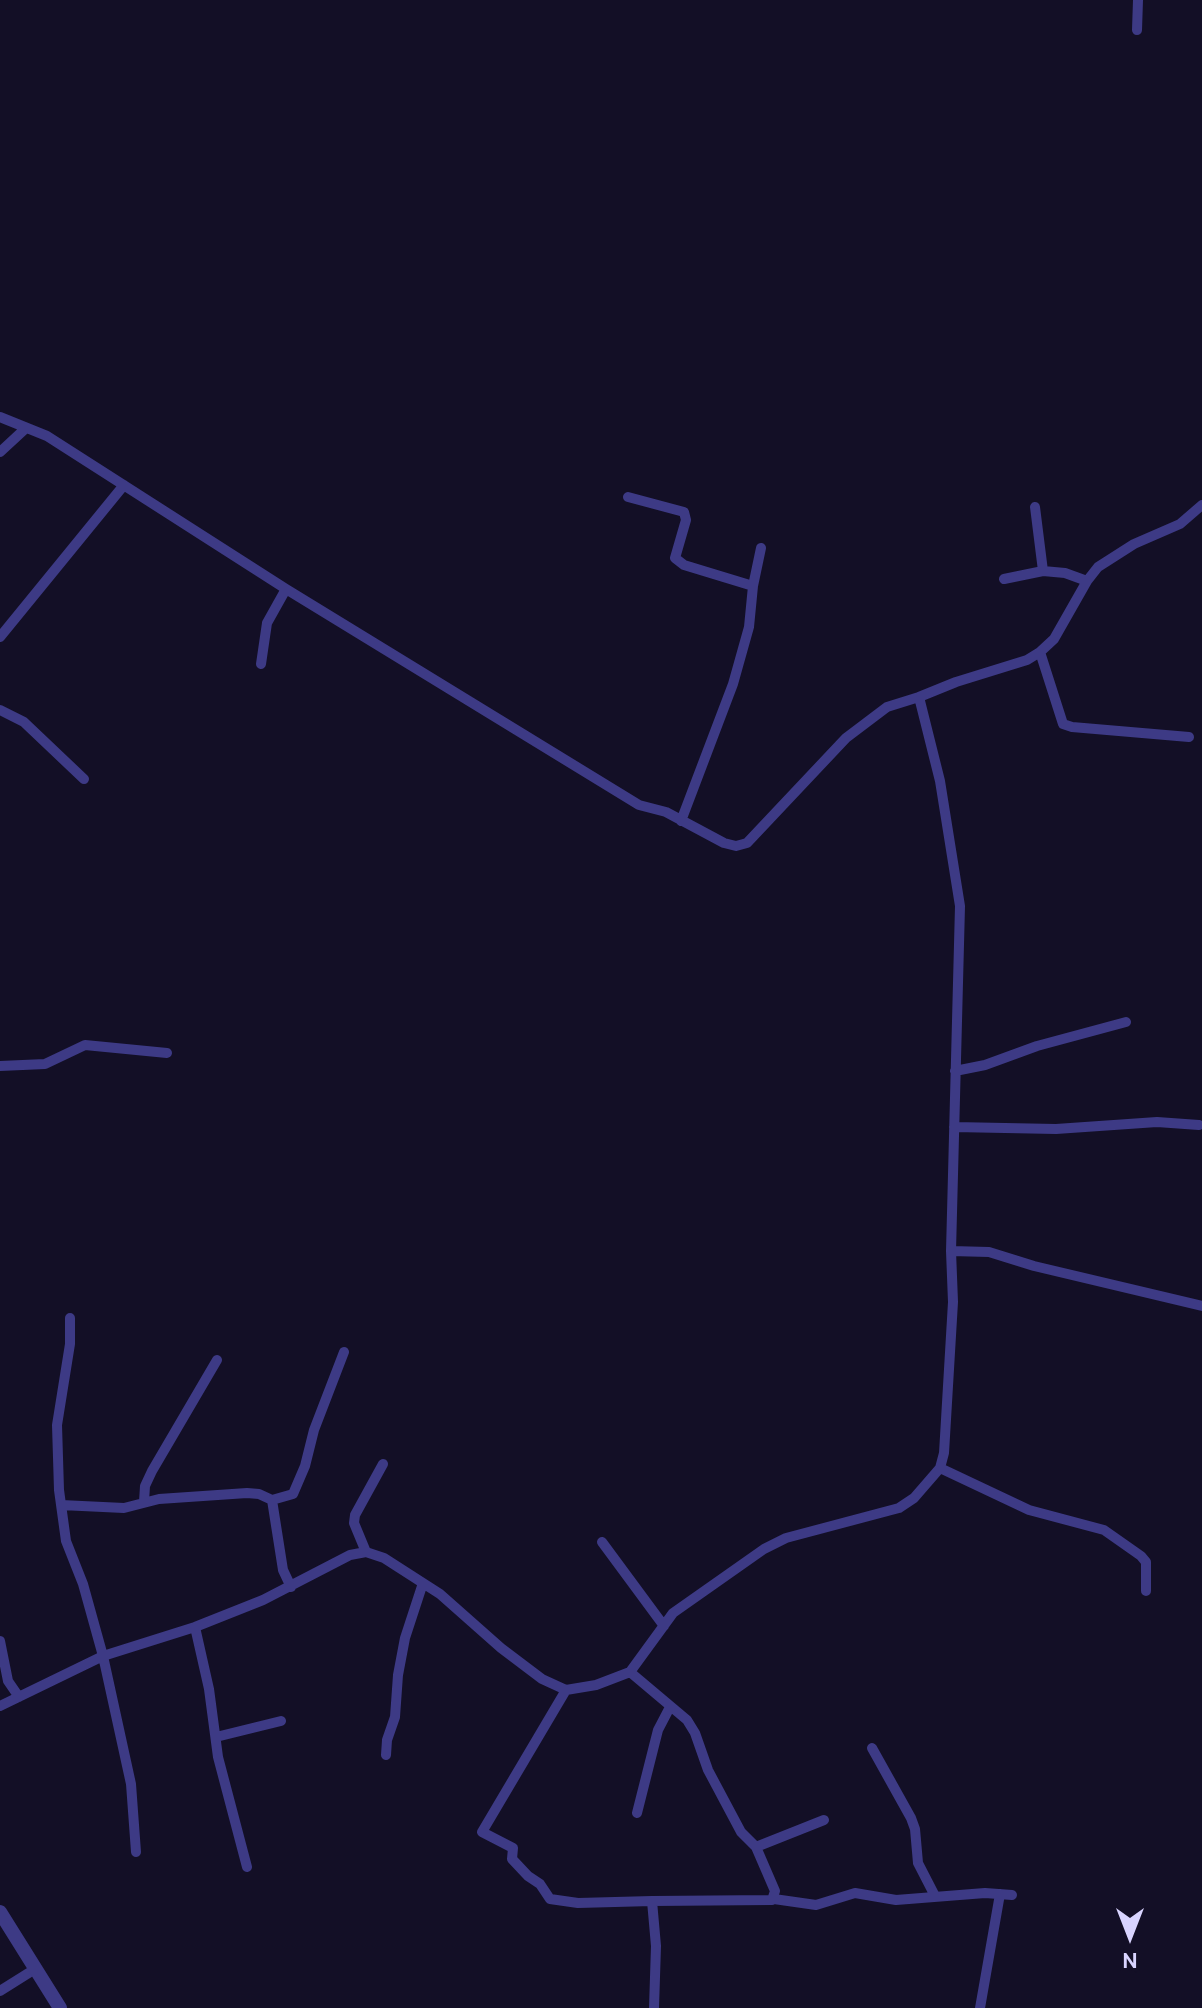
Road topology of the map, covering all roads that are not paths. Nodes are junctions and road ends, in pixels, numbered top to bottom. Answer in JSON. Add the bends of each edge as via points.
{"nodes":[{"id":1,"x":1138,"y":0,"type":"edge"},
{"id":2,"x":1137,"y":30,"type":"dead end"},
{"id":3,"x":0,"y":417,"type":"edge"},
{"id":4,"x":26,"y":428,"type":"junction"},
{"id":5,"x":0,"y":452,"type":"edge"},
{"id":6,"x":124,"y":485,"type":"junction"},
{"id":7,"x":628,"y":497,"type":"dead end"},
{"id":8,"x":1202,"y":505,"type":"edge"},
{"id":9,"x":1035,"y":507,"type":"dead end"},
{"id":10,"x":761,"y":548,"type":"dead end"},
{"id":11,"x":1043,"y":571,"type":"junction"},
{"id":12,"x":1004,"y":579,"type":"dead end"},
{"id":13,"x":1087,"y":581,"type":"junction"},
{"id":14,"x":753,"y":586,"type":"junction"},
{"id":15,"x":286,"y":589,"type":"junction"},
{"id":16,"x":0,"y":637,"type":"edge"},
{"id":17,"x":1040,"y":652,"type":"junction"},
{"id":18,"x":261,"y":664,"type":"dead end"},
{"id":19,"x":919,"y":697,"type":"junction"},
{"id":20,"x":0,"y":710,"type":"edge"},
{"id":21,"x":1189,"y":737,"type":"dead end"},
{"id":22,"x":84,"y":779,"type":"dead end"},
{"id":23,"x":681,"y":821,"type":"junction"},
{"id":24,"x":1126,"y":1022,"type":"dead end"},
{"id":25,"x":167,"y":1053,"type":"dead end"},
{"id":26,"x":0,"y":1066,"type":"edge"},
{"id":27,"x":955,"y":1071,"type":"junction"},
{"id":28,"x":1199,"y":1125,"type":"dead end"},
{"id":29,"x":954,"y":1127,"type":"junction"},
{"id":30,"x":951,"y":1251,"type":"junction"},
{"id":31,"x":1202,"y":1306,"type":"edge"},
{"id":32,"x":70,"y":1318,"type":"dead end"},
{"id":33,"x":344,"y":1352,"type":"dead end"},
{"id":34,"x":217,"y":1360,"type":"dead end"},
{"id":35,"x":383,"y":1464,"type":"dead end"},
{"id":36,"x":940,"y":1468,"type":"junction"},
{"id":37,"x":272,"y":1500,"type":"junction"},
{"id":38,"x":144,"y":1502,"type":"junction"},
{"id":39,"x":61,"y":1505,"type":"junction"},
{"id":40,"x":602,"y":1542,"type":"dead end"},
{"id":41,"x":366,"y":1552,"type":"junction"},
{"id":42,"x":423,"y":1583,"type":"junction"},
{"id":43,"x":291,"y":1587,"type":"junction"},
{"id":44,"x":1146,"y":1591,"type":"dead end"},
{"id":45,"x":664,"y":1626,"type":"junction"},
{"id":46,"x":195,"y":1627,"type":"junction"},
{"id":47,"x":0,"y":1641,"type":"edge"},
{"id":48,"x":103,"y":1656,"type":"junction"},
{"id":49,"x":630,"y":1672,"type":"junction"},
{"id":50,"x":566,"y":1690,"type":"junction"},
{"id":51,"x":19,"y":1697,"type":"junction"},
{"id":52,"x":0,"y":1706,"type":"edge"},
{"id":53,"x":670,"y":1707,"type":"junction"},
{"id":54,"x":281,"y":1721,"type":"dead end"},
{"id":55,"x":216,"y":1737,"type":"junction"},
{"id":56,"x":872,"y":1748,"type":"dead end"},
{"id":57,"x":386,"y":1755,"type":"dead end"},
{"id":58,"x":637,"y":1813,"type":"dead end"},
{"id":59,"x":824,"y":1820,"type":"dead end"},
{"id":60,"x":756,"y":1847,"type":"junction"},
{"id":61,"x":136,"y":1852,"type":"dead end"},
{"id":62,"x":247,"y":1867,"type":"dead end"},
{"id":63,"x":935,"y":1896,"type":"junction"},
{"id":64,"x":774,"y":1899,"type":"junction"},
{"id":65,"x":652,"y":1901,"type":"junction"},
{"id":66,"x":0,"y":1912,"type":"edge"},
{"id":67,"x":35,"y":1969,"type":"junction"},
{"id":68,"x":0,"y":1991,"type":"edge"},
{"id":69,"x":60,"y":2008,"type":"edge"},
{"id":70,"x":654,"y":2008,"type":"edge"},
{"id":71,"x":980,"y":2008,"type":"edge"}],
"edges":[{"from":1,"to":2,"type":"street"},
{"from":3,"to":4,"type":"street"},
{"from":4,"to":5,"type":"street"},
{"from":4,"to":6,"type":"street"},
{"from":6,"to":15,"type":"street"},
{"from":6,"to":16,"type":"street"},
{"from":7,"to":14,"type":"street","via":[[684,512],[675,558],[684,565]]},
{"from":8,"to":13,"type":"street","via":[[1180,524],[1098,567]]},
{"from":9,"to":11,"type":"street"},
{"from":10,"to":14,"type":"street"},
{"from":11,"to":12,"type":"street"},
{"from":11,"to":13,"type":"street"},
{"from":13,"to":17,"type":"street","via":[[1054,639]]},
{"from":14,"to":23,"type":"street","via":[[749,627],[733,684]]},
{"from":15,"to":18,"type":"street","via":[[267,623]]},
{"from":15,"to":23,"type":"street","via":[[639,805]]},
{"from":17,"to":19,"type":"street"},
{"from":17,"to":21,"type":"street","via":[[1063,724]]},
{"from":19,"to":23,"type":"street","via":[[887,707],[846,738],[747,843],[724,843]]},
{"from":19,"to":27,"type":"street","via":[[940,781],[960,906]]},
{"from":20,"to":22,"type":"street","via":[[24,722]]},
{"from":24,"to":27,"type":"street"},
{"from":25,"to":26,"type":"street","via":[[85,1045],[45,1064]]},
{"from":27,"to":29,"type":"street"},
{"from":28,"to":29,"type":"street"},
{"from":29,"to":30,"type":"street"},
{"from":30,"to":31,"type":"street","via":[[989,1252]]},
{"from":30,"to":36,"type":"street","via":[[949,1385]]},
{"from":32,"to":39,"type":"street","via":[[57,1425]]},
{"from":33,"to":37,"type":"street","via":[[293,1494]]},
{"from":34,"to":38,"type":"street","via":[[152,1471]]},
{"from":35,"to":41,"type":"street","via":[[355,1515]]},
{"from":36,"to":44,"type":"street","via":[[1029,1510],[1104,1530],[1146,1562]]},
{"from":36,"to":45,"type":"street","via":[[899,1508],[786,1538],[764,1549],[687,1602]]},
{"from":37,"to":38,"type":"street","via":[[247,1493]]},
{"from":37,"to":43,"type":"street","via":[[283,1570]]},
{"from":38,"to":39,"type":"street","via":[[124,1508]]},
{"from":39,"to":48,"type":"street","via":[[66,1541]]},
{"from":40,"to":45,"type":"street"},
{"from":41,"to":42,"type":"street"},
{"from":41,"to":43,"type":"street","via":[[350,1555]]},
{"from":42,"to":50,"type":"street","via":[[542,1679]]},
{"from":42,"to":57,"type":"street","via":[[405,1638]]},
{"from":43,"to":46,"type":"street"},
{"from":45,"to":49,"type":"street"},
{"from":46,"to":48,"type":"street"},
{"from":46,"to":55,"type":"street"},
{"from":47,"to":51,"type":"street","via":[[8,1681]]},
{"from":48,"to":51,"type":"street"},
{"from":48,"to":61,"type":"street","via":[[131,1784]]},
{"from":49,"to":50,"type":"street"},
{"from":49,"to":53,"type":"street"},
{"from":50,"to":65,"type":"street","via":[[482,1832],[513,1848],[512,1859],[550,1899]]},
{"from":51,"to":52,"type":"street"},
{"from":53,"to":58,"type":"street","via":[[658,1730]]},
{"from":53,"to":60,"type":"street","via":[[695,1733],[741,1832]]},
{"from":54,"to":55,"type":"street"},
{"from":55,"to":62,"type":"street"},
{"from":56,"to":63,"type":"street","via":[[911,1818],[918,1863]]},
{"from":59,"to":60,"type":"street"},
{"from":60,"to":64,"type":"street","via":[[774,1886]]},
{"from":63,"to":64,"type":"street","via":[[896,1900],[855,1893],[816,1905]]},
{"from":63,"to":71,"type":"street","via":[[1006,1895]]},
{"from":64,"to":65,"type":"street"},
{"from":65,"to":70,"type":"street"},
{"from":66,"to":67,"type":"street"},
{"from":67,"to":68,"type":"street"},
{"from":67,"to":69,"type":"street"}]}
